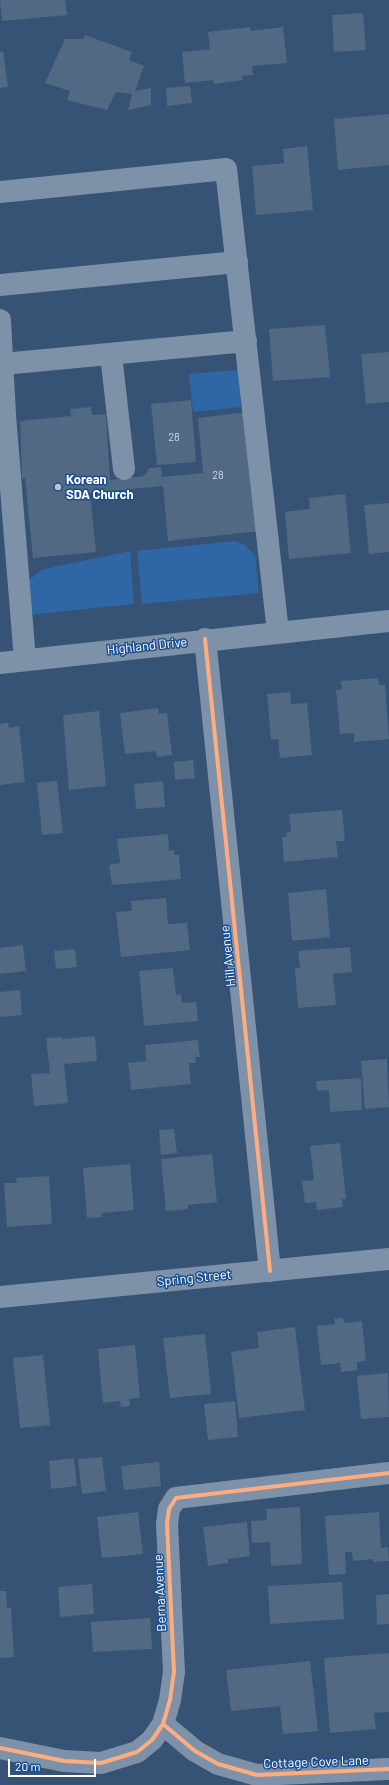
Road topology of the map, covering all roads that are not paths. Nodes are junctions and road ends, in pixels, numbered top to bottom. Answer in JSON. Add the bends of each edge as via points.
{"nodes":[{"id":1,"x":0,"y":192,"type":"edge"},
{"id":2,"x":237,"y":262,"type":"junction"},
{"id":3,"x":0,"y":285,"type":"edge"},
{"id":4,"x":0,"y":320,"type":"edge"},
{"id":5,"x":246,"y":341,"type":"junction"},
{"id":6,"x":111,"y":355,"type":"junction"},
{"id":7,"x":3,"y":364,"type":"junction"},
{"id":8,"x":124,"y":469,"type":"dead end"},
{"id":9,"x":389,"y":621,"type":"edge"},
{"id":10,"x":278,"y":632,"type":"junction"},
{"id":11,"x":205,"y":639,"type":"junction"},
{"id":12,"x":25,"y":660,"type":"junction"},
{"id":13,"x":0,"y":663,"type":"edge"},
{"id":14,"x":389,"y":1259,"type":"edge"},
{"id":15,"x":270,"y":1271,"type":"junction"},
{"id":16,"x":0,"y":1297,"type":"edge"},
{"id":17,"x":389,"y":1473,"type":"edge"},
{"id":18,"x":162,"y":1724,"type":"junction"},
{"id":19,"x":0,"y":1748,"type":"edge"},
{"id":20,"x":389,"y":1769,"type":"edge"}],
"edges":[{"from":1,"to":2,"type":"street","via":[[226,169]]},
{"from":2,"to":3,"type":"street"},
{"from":2,"to":5,"type":"street"},
{"from":4,"to":7,"type":"street"},
{"from":5,"to":6,"type":"street"},
{"from":5,"to":10,"type":"street"},
{"from":6,"to":7,"type":"street"},
{"from":6,"to":8,"type":"street"},
{"from":7,"to":12,"type":"street"},
{"from":9,"to":10,"type":"street","name":"Highland Drive"},
{"from":10,"to":11,"type":"street","name":"Highland Drive"},
{"from":11,"to":12,"type":"street","name":"Highland Drive"},
{"from":11,"to":15,"type":"street","name":"Hill Avenue"},
{"from":12,"to":13,"type":"street","name":"Highland Drive"},
{"from":14,"to":15,"type":"street","name":"Spring Street"},
{"from":15,"to":16,"type":"street","name":"Spring Street"},
{"from":17,"to":18,"type":"street","name":"Berna Avenue","via":[[176,1498],[170,1509],[167,1524],[174,1672],[170,1700]]},
{"from":18,"to":19,"type":"street","name":"Berna Avenue","via":[[152,1740],[138,1752],[101,1763],[64,1762]]},
{"from":18,"to":20,"type":"street","name":"Cottage Cove Lane","via":[[194,1751],[218,1764],[257,1775]]}]}
